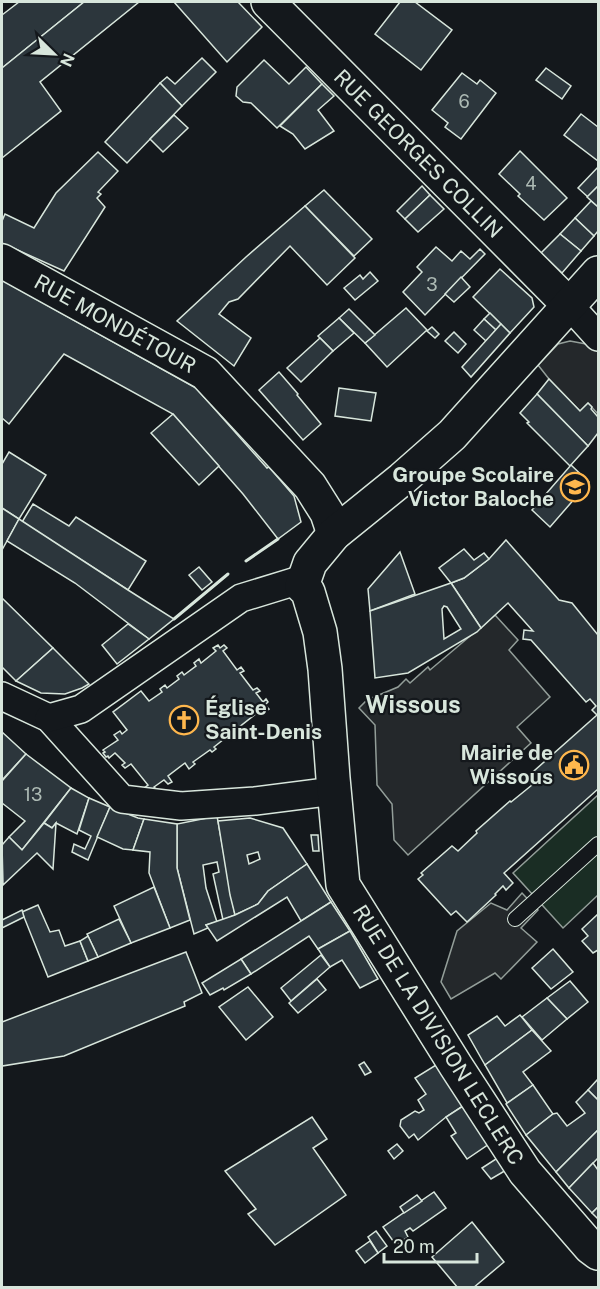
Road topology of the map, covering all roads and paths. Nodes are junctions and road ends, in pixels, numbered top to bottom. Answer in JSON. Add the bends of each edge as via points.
{"nodes":[{"id":1,"x":268,"y":2,"type":"edge"},
{"id":2,"x":2,"y":261,"type":"edge"},
{"id":3,"x":598,"y":273,"type":"edge"},
{"id":4,"x":569,"y":305,"type":"junction"},
{"id":5,"x":598,"y":337,"type":"edge"},
{"id":6,"x":334,"y":534,"type":"junction"},
{"id":7,"x":303,"y":579,"type":"junction"},
{"id":8,"x":2,"y":696,"type":"edge"},
{"id":9,"x":49,"y":718,"type":"junction"},
{"id":10,"x":334,"y":791,"type":"junction"},
{"id":11,"x":598,"y":844,"type":"edge"},
{"id":12,"x":515,"y":919,"type":"dead end"},
{"id":13,"x":598,"y":1253,"type":"edge"}],
"edges":[{"from":1,"to":4,"type":"street","name":"RUE GEORGES COLLIN"},
{"from":2,"to":6,"type":"street","name":"RUE MONDÉTOUR","via":[[205,373],[310,486],[327,513]]},
{"from":3,"to":4,"type":"street"},
{"from":4,"to":5,"type":"street"},
{"from":4,"to":6,"type":"street","via":[[452,435]]},
{"from":6,"to":7,"type":"street","via":[[310,563]]},
{"from":7,"to":9,"type":"street","via":[[241,598],[81,709]]},
{"from":7,"to":10,"type":"street","name":"RUE DE LA DIVISION LECLERC","via":[[323,650]]},
{"from":8,"to":9,"type":"street"},
{"from":9,"to":10,"type":"street","via":[[122,799],[181,806]]},
{"from":10,"to":13,"type":"street","name":"RUE DE LA DIVISION LECLERC","via":[[343,885],[525,1172]]},
{"from":11,"to":12,"type":"lane"}]}
